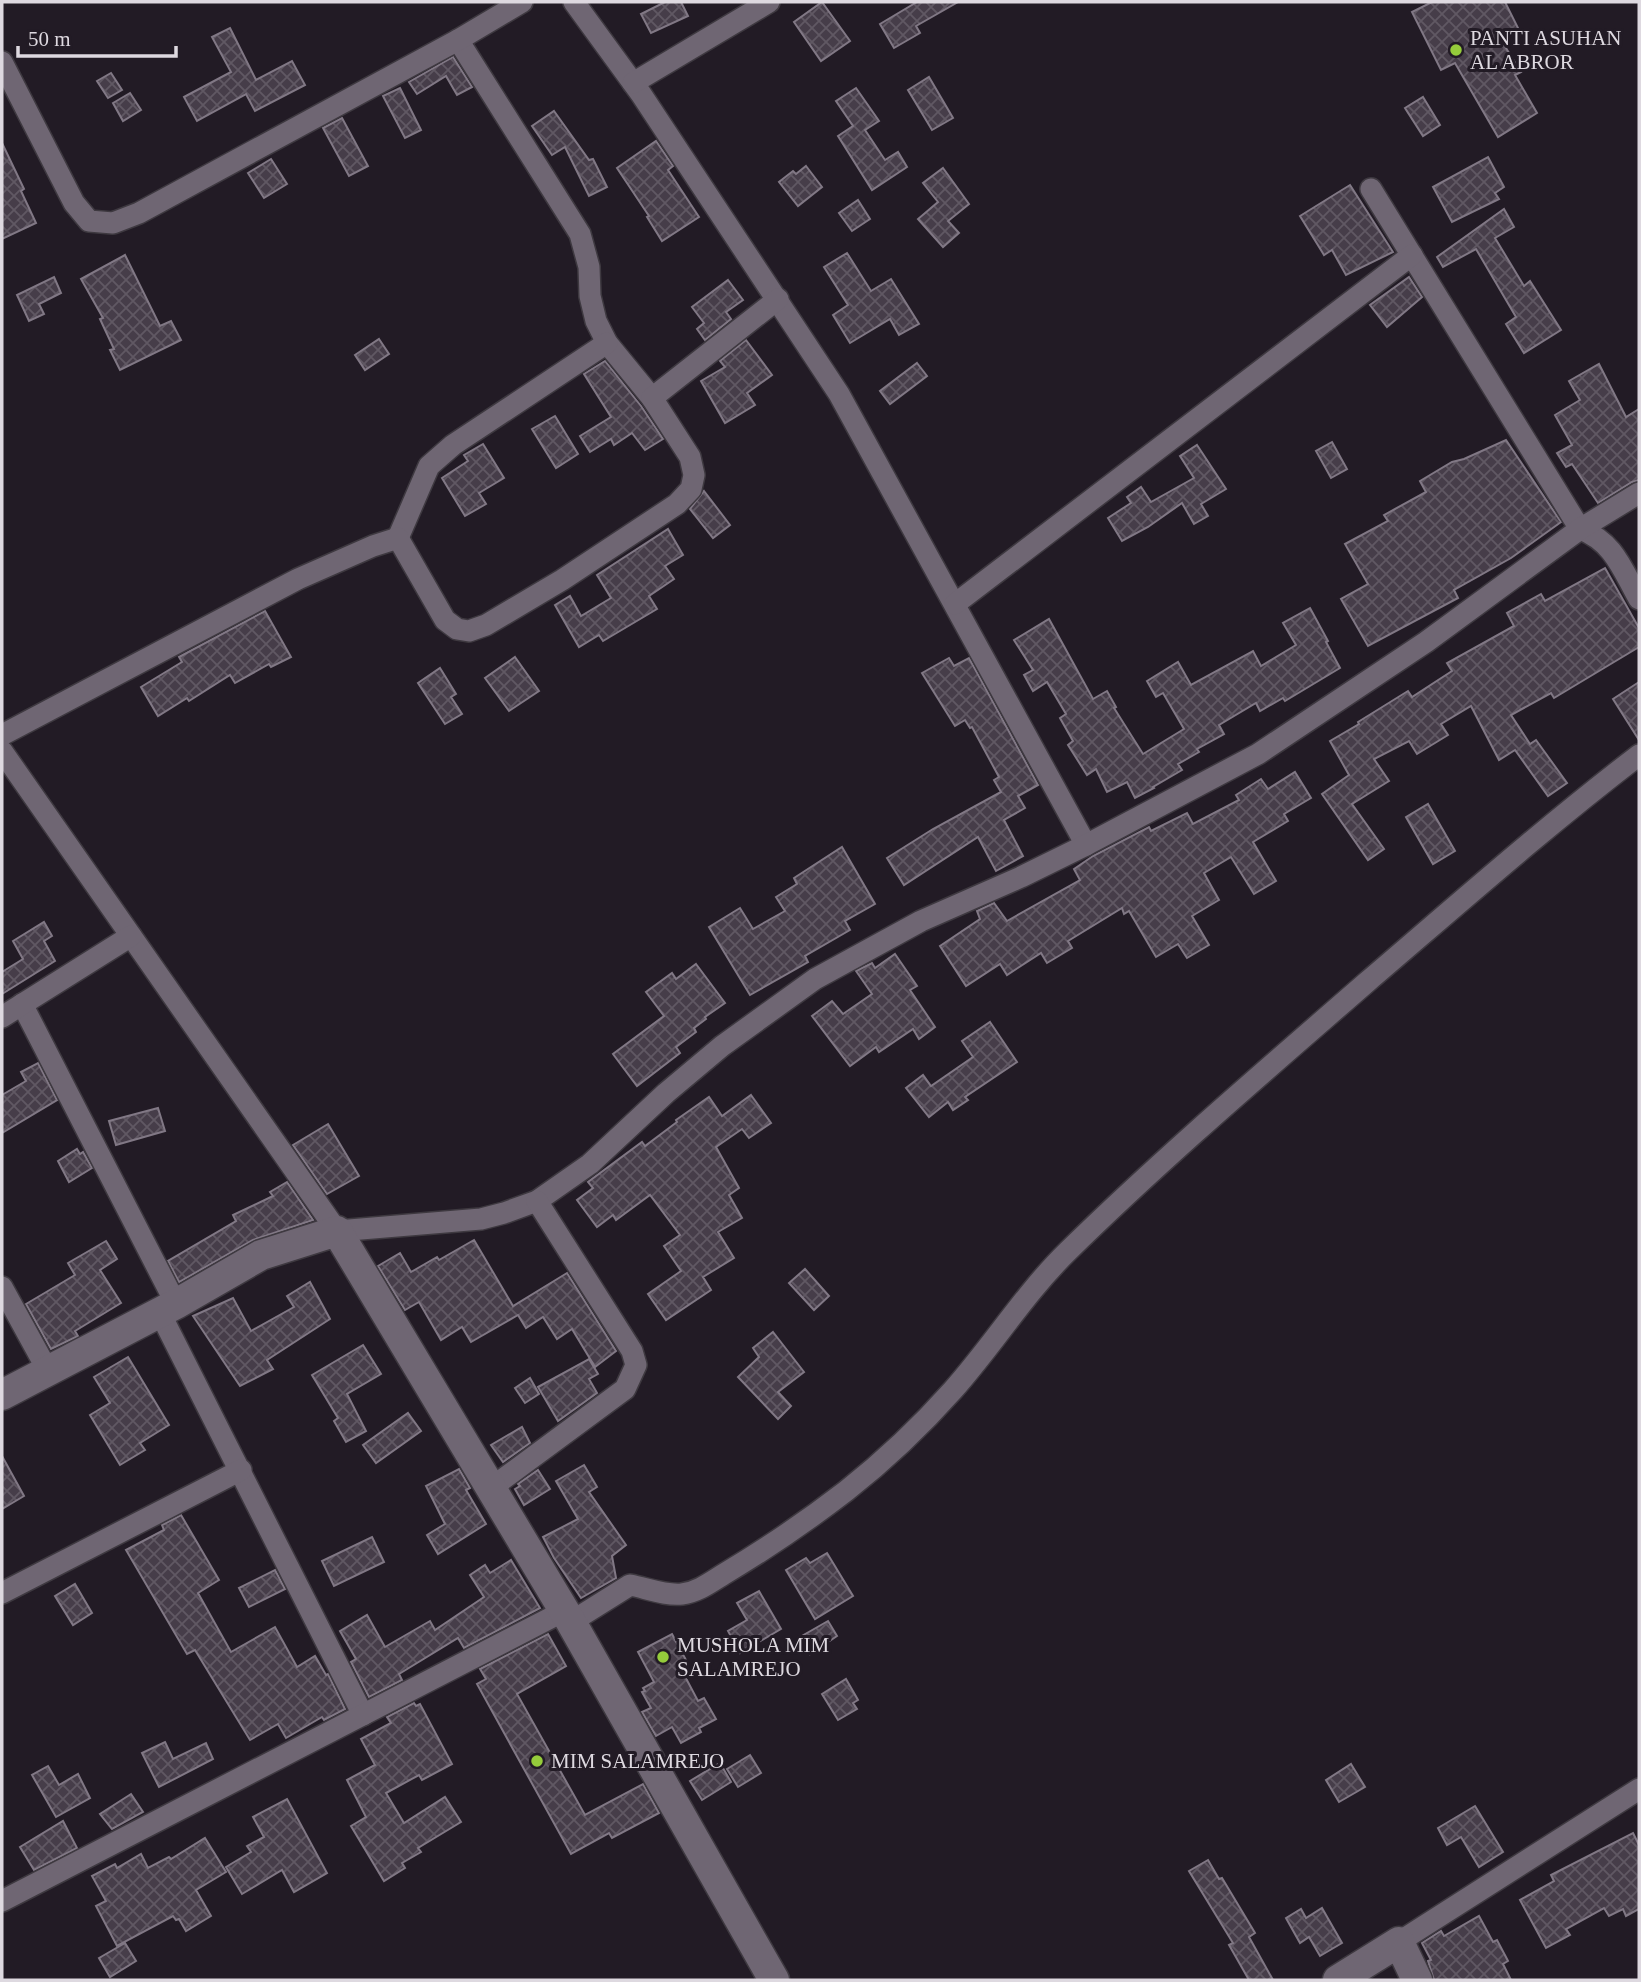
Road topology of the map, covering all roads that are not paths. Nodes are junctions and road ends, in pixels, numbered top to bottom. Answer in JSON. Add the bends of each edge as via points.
{"nodes":[{"id":1,"x":522,"y":2,"type":"edge"},
{"id":2,"x":574,"y":2,"type":"edge"},
{"id":3,"x":769,"y":2,"type":"edge"},
{"id":4,"x":458,"y":40,"type":"junction"},
{"id":5,"x":2,"y":62,"type":"edge"},
{"id":6,"x":633,"y":83,"type":"junction"},
{"id":7,"x":1371,"y":189,"type":"dead end"},
{"id":8,"x":1412,"y":255,"type":"junction"},
{"id":9,"x":778,"y":299,"type":"junction"},
{"id":10,"x":607,"y":342,"type":"junction"},
{"id":11,"x":652,"y":398,"type":"junction"},
{"id":12,"x":1639,"y":493,"type":"edge"},
{"id":13,"x":1580,"y":529,"type":"junction"},
{"id":14,"x":398,"y":538,"type":"junction"},
{"id":15,"x":1639,"y":599,"type":"edge"},
{"id":16,"x":955,"y":604,"type":"junction"},
{"id":17,"x":2,"y":735,"type":"edge"},
{"id":18,"x":2,"y":751,"type":"edge"},
{"id":19,"x":1639,"y":755,"type":"edge"},
{"id":20,"x":1086,"y":845,"type":"junction"},
{"id":21,"x":131,"y":936,"type":"junction"},
{"id":22,"x":22,"y":1004,"type":"junction"},
{"id":23,"x":2,"y":1017,"type":"edge"},
{"id":24,"x":537,"y":1201,"type":"junction"},
{"id":25,"x":337,"y":1231,"type":"junction"},
{"id":26,"x":2,"y":1287,"type":"edge"},
{"id":27,"x":168,"y":1308,"type":"junction"},
{"id":28,"x":48,"y":1371,"type":"junction"},
{"id":29,"x":2,"y":1395,"type":"edge"},
{"id":30,"x":242,"y":1470,"type":"junction"},
{"id":31,"x":491,"y":1488,"type":"junction"},
{"id":32,"x":2,"y":1593,"type":"edge"},
{"id":33,"x":568,"y":1616,"type":"junction"},
{"id":34,"x":363,"y":1715,"type":"junction"},
{"id":35,"x":1639,"y":1789,"type":"edge"},
{"id":36,"x":2,"y":1901,"type":"edge"},
{"id":37,"x":1399,"y":1942,"type":"junction"},
{"id":38,"x":774,"y":1980,"type":"edge"},
{"id":39,"x":1338,"y":1980,"type":"edge"},
{"id":40,"x":1418,"y":1980,"type":"edge"}],
"edges":[{"from":1,"to":4,"type":"street"},
{"from":2,"to":6,"type":"street"},
{"from":3,"to":6,"type":"street"},
{"from":4,"to":5,"type":"street","via":[[139,214],[113,223],[89,221],[74,203]]},
{"from":4,"to":10,"type":"street","via":[[580,234],[596,321]]},
{"from":6,"to":9,"type":"street"},
{"from":7,"to":8,"type":"street"},
{"from":8,"to":13,"type":"street"},
{"from":8,"to":16,"type":"street"},
{"from":9,"to":11,"type":"street"},
{"from":9,"to":16,"type":"street","via":[[839,394]]},
{"from":10,"to":11,"type":"street"},
{"from":10,"to":14,"type":"street","via":[[453,445],[429,466]]},
{"from":11,"to":14,"type":"street","via":[[690,457],[691,489],[652,522],[486,625],[469,631],[445,620]]},
{"from":12,"to":13,"type":"street"},
{"from":13,"to":15,"type":"street","via":[[1608,546]]},
{"from":13,"to":20,"type":"street","via":[[1426,642],[1258,754]]},
{"from":14,"to":17,"type":"street","via":[[298,579]]},
{"from":16,"to":20,"type":"street"},
{"from":18,"to":21,"type":"street"},
{"from":19,"to":33,"type":"street","via":[[1565,812],[1389,963],[1102,1218],[1052,1268],[952,1390],[847,1489],[753,1557],[699,1589],[674,1594],[630,1585]]},
{"from":20,"to":24,"type":"street","via":[[921,921],[815,979],[722,1046],[590,1164]]},
{"from":21,"to":22,"type":"street"},
{"from":21,"to":25,"type":"street"},
{"from":22,"to":23,"type":"street"},
{"from":22,"to":27,"type":"street"},
{"from":24,"to":25,"type":"street","via":[[481,1219]]},
{"from":24,"to":31,"type":"street","via":[[632,1351],[636,1366],[625,1389]]},
{"from":25,"to":27,"type":"street","via":[[261,1255]]},
{"from":25,"to":31,"type":"street"},
{"from":26,"to":28,"type":"street"},
{"from":27,"to":28,"type":"street"},
{"from":27,"to":30,"type":"street"},
{"from":28,"to":29,"type":"street"},
{"from":30,"to":32,"type":"street"},
{"from":30,"to":34,"type":"street"},
{"from":31,"to":33,"type":"street"},
{"from":33,"to":34,"type":"street"},
{"from":33,"to":38,"type":"street"},
{"from":34,"to":36,"type":"street"},
{"from":35,"to":37,"type":"street"},
{"from":37,"to":39,"type":"street"},
{"from":37,"to":40,"type":"street"}]}
